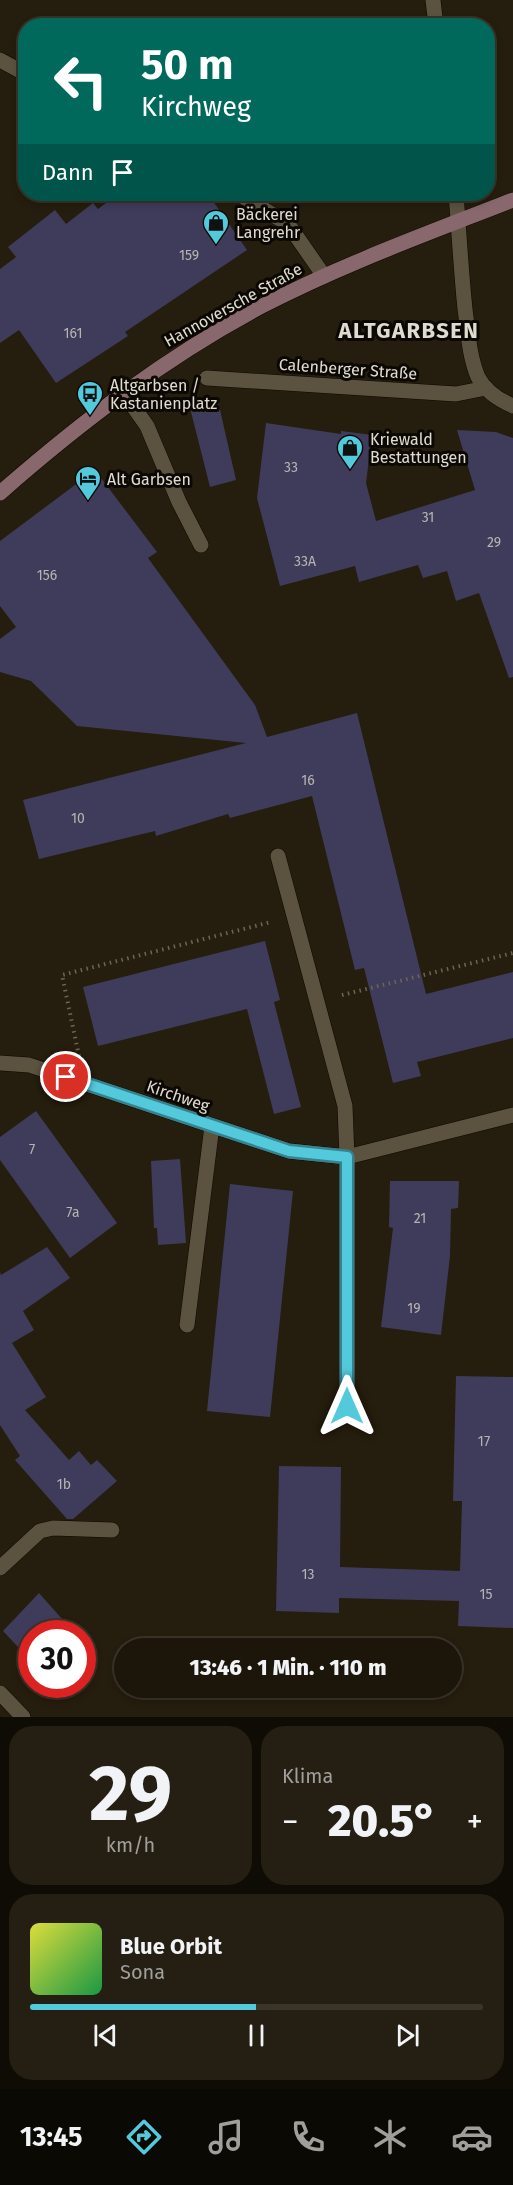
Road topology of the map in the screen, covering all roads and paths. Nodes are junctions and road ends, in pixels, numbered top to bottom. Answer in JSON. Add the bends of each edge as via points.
{"nodes":[{"id":1,"x":433,"y":0,"type":"edge"},
{"id":2,"x":435,"y":18,"type":"edge"},
{"id":3,"x":0,"y":60,"type":"edge"},
{"id":4,"x":18,"y":70,"type":"edge"},
{"id":5,"x":513,"y":200,"type":"edge"},
{"id":6,"x":250,"y":201,"type":"edge"},
{"id":7,"x":456,"y":201,"type":"edge"},
{"id":8,"x":458,"y":222,"type":"junction"},
{"id":9,"x":324,"y":276,"type":"junction"},
{"id":10,"x":207,"y":378,"type":"dead end"},
{"id":11,"x":486,"y":388,"type":"junction"},
{"id":12,"x":123,"y":392,"type":"junction"},
{"id":13,"x":513,"y":406,"type":"edge"},
{"id":14,"x":0,"y":493,"type":"edge"},
{"id":15,"x":201,"y":545,"type":"dead end"},
{"id":16,"x":278,"y":856,"type":"dead end"},
{"id":17,"x":295,"y":916,"type":"junction"},
{"id":18,"x":513,"y":953,"type":"edge"},
{"id":19,"x":318,"y":1001,"type":"junction"},
{"id":20,"x":0,"y":1062,"type":"edge"},
{"id":21,"x":85,"y":1083,"type":"junction"},
{"id":22,"x":513,"y":1115,"type":"edge"},
{"id":23,"x":212,"y":1126,"type":"junction"},
{"id":24,"x":347,"y":1157,"type":"junction"},
{"id":25,"x":187,"y":1325,"type":"dead end"},
{"id":26,"x":347,"y":1406,"type":"dead end"},
{"id":27,"x":112,"y":1530,"type":"dead end"},
{"id":28,"x":0,"y":1568,"type":"edge"},
{"id":29,"x":0,"y":1693,"type":"edge"},
{"id":30,"x":23,"y":1717,"type":"edge"}],
"edges":[{"from":1,"to":2,"type":"street"},
{"from":3,"to":4,"type":"street"},
{"from":5,"to":8,"type":"main road","name":"Hannoversche Straße"},
{"from":6,"to":9,"type":"street","via":[[288,224]]},
{"from":7,"to":8,"type":"street"},
{"from":8,"to":9,"type":"main road","name":"Hannoversche Straße"},
{"from":8,"to":11,"type":"street","via":[[469,346],[478,377]]},
{"from":9,"to":12,"type":"main road","name":"Hannoversche Straße","via":[[221,329]]},
{"from":10,"to":11,"type":"street","name":"Calenberger Straße","via":[[456,394]]},
{"from":11,"to":13,"type":"street"},
{"from":12,"to":14,"type":"main road","name":"Hannoversche Straße"},
{"from":12,"to":15,"type":"street","via":[[147,426]]},
{"from":16,"to":17,"type":"street"},
{"from":17,"to":19,"type":"street"},
{"from":17,"to":21,"type":"path","via":[[62,975]]},
{"from":18,"to":19,"type":"path"},
{"from":19,"to":24,"type":"street","via":[[345,1106]]},
{"from":20,"to":21,"type":"street","name":"Kirchweg","via":[[29,1065]]},
{"from":21,"to":23,"type":"street","name":"Kirchweg"},
{"from":22,"to":24,"type":"street","name":"Kirchweg"},
{"from":23,"to":24,"type":"street","name":"Kirchweg","via":[[289,1151]]},
{"from":23,"to":25,"type":"street"},
{"from":24,"to":26,"type":"street"},
{"from":27,"to":28,"type":"street","via":[[40,1531]]},
{"from":29,"to":30,"type":"street"}]}
